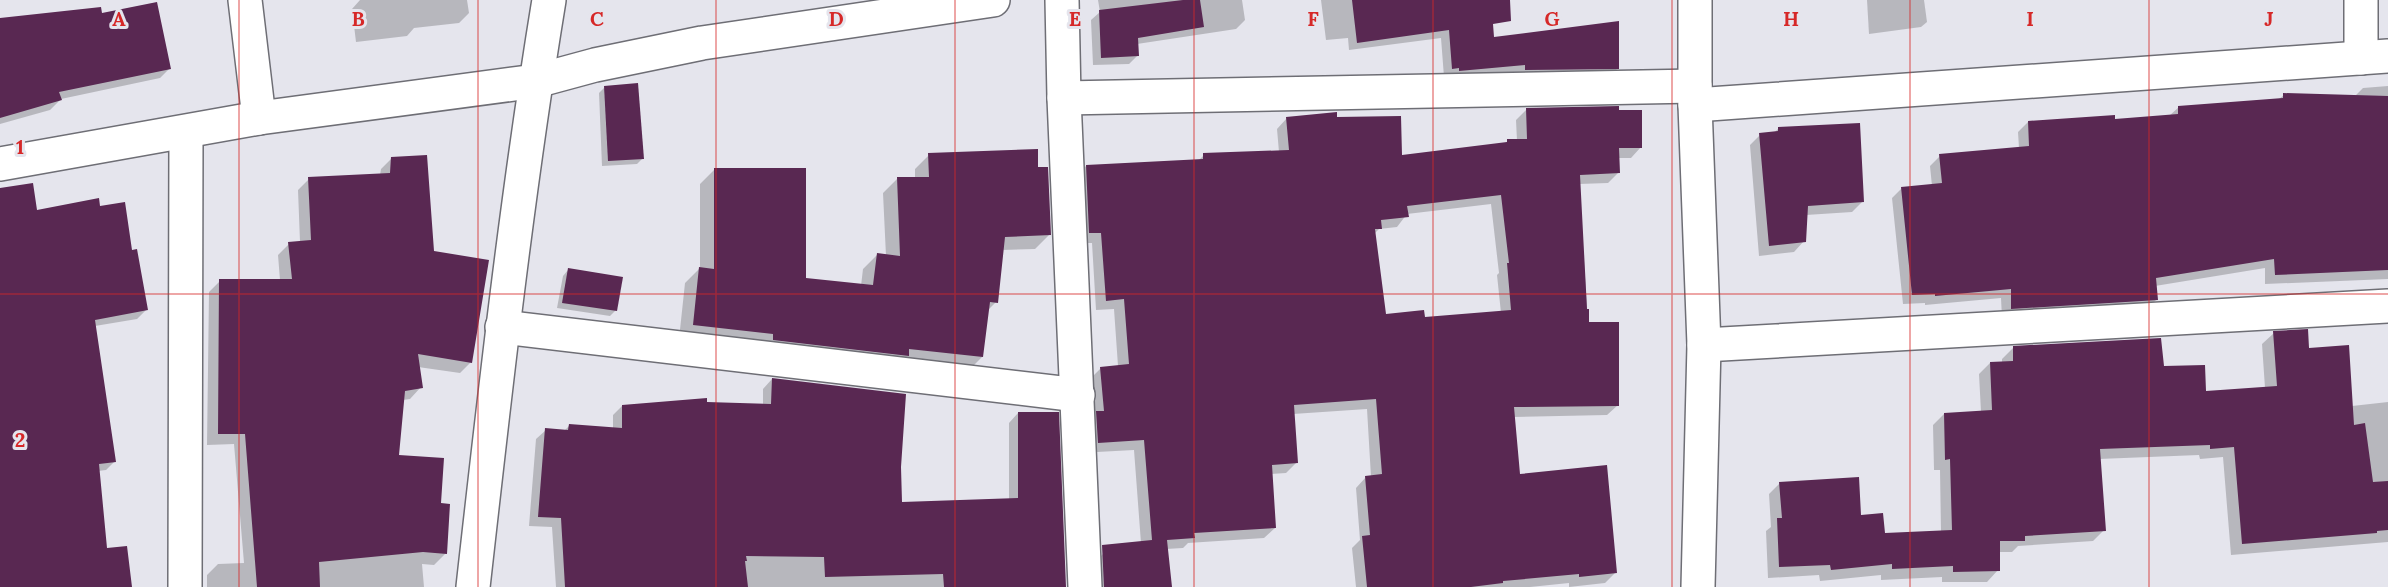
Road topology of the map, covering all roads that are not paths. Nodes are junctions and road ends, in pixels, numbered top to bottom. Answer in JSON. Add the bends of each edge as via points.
{"nodes":[{"id":1,"x":245,"y":0,"type":"edge"},
{"id":2,"x":549,"y":0,"type":"edge"},
{"id":3,"x":993,"y":0,"type":"edge"},
{"id":4,"x":1062,"y":0,"type":"edge"},
{"id":5,"x":1695,"y":0,"type":"edge"},
{"id":6,"x":2361,"y":0,"type":"edge"},
{"id":7,"x":2374,"y":57,"type":"edge"},
{"id":8,"x":536,"y":81,"type":"junction"},
{"id":9,"x":1695,"y":96,"type":"junction"},
{"id":10,"x":1064,"y":98,"type":"junction"},
{"id":11,"x":259,"y":118,"type":"junction"},
{"id":12,"x":186,"y":132,"type":"junction"},
{"id":13,"x":0,"y":165,"type":"edge"},
{"id":14,"x":2388,"y":306,"type":"edge"},
{"id":15,"x":502,"y":327,"type":"junction"},
{"id":16,"x":1704,"y":345,"type":"junction"},
{"id":17,"x":1078,"y":395,"type":"junction"},
{"id":18,"x":185,"y":587,"type":"edge"},
{"id":19,"x":473,"y":587,"type":"edge"},
{"id":20,"x":1085,"y":587,"type":"edge"},
{"id":21,"x":1698,"y":587,"type":"edge"}],
"edges":[{"from":1,"to":11,"type":"street"},
{"from":2,"to":8,"type":"street"},
{"from":3,"to":8,"type":"street","via":[[702,43]]},
{"from":4,"to":10,"type":"street"},
{"from":5,"to":9,"type":"street"},
{"from":6,"to":7,"type":"street"},
{"from":7,"to":9,"type":"street"},
{"from":8,"to":11,"type":"street"},
{"from":8,"to":15,"type":"street"},
{"from":9,"to":10,"type":"street"},
{"from":9,"to":16,"type":"street"},
{"from":10,"to":17,"type":"street"},
{"from":11,"to":12,"type":"street"},
{"from":12,"to":13,"type":"street"},
{"from":12,"to":18,"type":"street"},
{"from":14,"to":16,"type":"street"},
{"from":15,"to":17,"type":"street"},
{"from":15,"to":19,"type":"street"},
{"from":16,"to":21,"type":"street"},
{"from":17,"to":20,"type":"street"}]}
